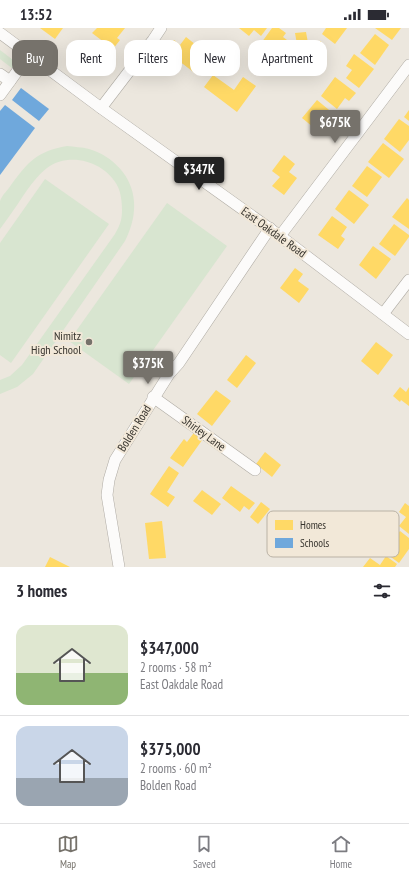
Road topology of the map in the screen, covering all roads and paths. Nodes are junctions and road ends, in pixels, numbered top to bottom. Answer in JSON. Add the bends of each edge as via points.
{"nodes":[{"id":1,"x":2,"y":28,"type":"edge"},
{"id":2,"x":161,"y":28,"type":"edge"},
{"id":3,"x":0,"y":32,"type":"edge"},
{"id":4,"x":12,"y":42,"type":"edge"},
{"id":5,"x":409,"y":66,"type":"edge"},
{"id":6,"x":0,"y":74,"type":"edge"},
{"id":7,"x":14,"y":76,"type":"edge"},
{"id":8,"x":58,"y":76,"type":"edge"},
{"id":9,"x":10,"y":81,"type":"junction"},
{"id":10,"x":0,"y":94,"type":"edge"},
{"id":11,"x":101,"y":108,"type":"junction"},
{"id":12,"x":270,"y":228,"type":"junction"},
{"id":13,"x":280,"y":236,"type":"junction"},
{"id":14,"x":409,"y":280,"type":"edge"},
{"id":15,"x":383,"y":314,"type":"junction"},
{"id":16,"x":409,"y":334,"type":"edge"},
{"id":17,"x":154,"y":397,"type":"junction"},
{"id":18,"x":255,"y":470,"type":"dead end"},
{"id":19,"x":119,"y":567,"type":"edge"}],
"edges":[{"from":1,"to":3,"type":"street"},
{"from":2,"to":11,"type":"street"},
{"from":3,"to":4,"type":"street","name":"East Oakdale Road"},
{"from":5,"to":13,"type":"street"},
{"from":6,"to":9,"type":"street"},
{"from":7,"to":9,"type":"street"},
{"from":8,"to":11,"type":"street","name":"East Oakdale Road"},
{"from":9,"to":10,"type":"street"},
{"from":11,"to":12,"type":"street","name":"East Oakdale Road"},
{"from":12,"to":13,"type":"street","name":"East Oakdale Road"},
{"from":12,"to":17,"type":"street","name":"Bolden Road"},
{"from":13,"to":15,"type":"street","name":"East Oakdale Road"},
{"from":14,"to":15,"type":"street"},
{"from":15,"to":16,"type":"street","name":"East Oakdale Road"},
{"from":17,"to":18,"type":"street","name":"Shirley Lane"},
{"from":17,"to":19,"type":"street","name":"Bolden Road","via":[[115,460],[109,480],[107,494]]}]}
